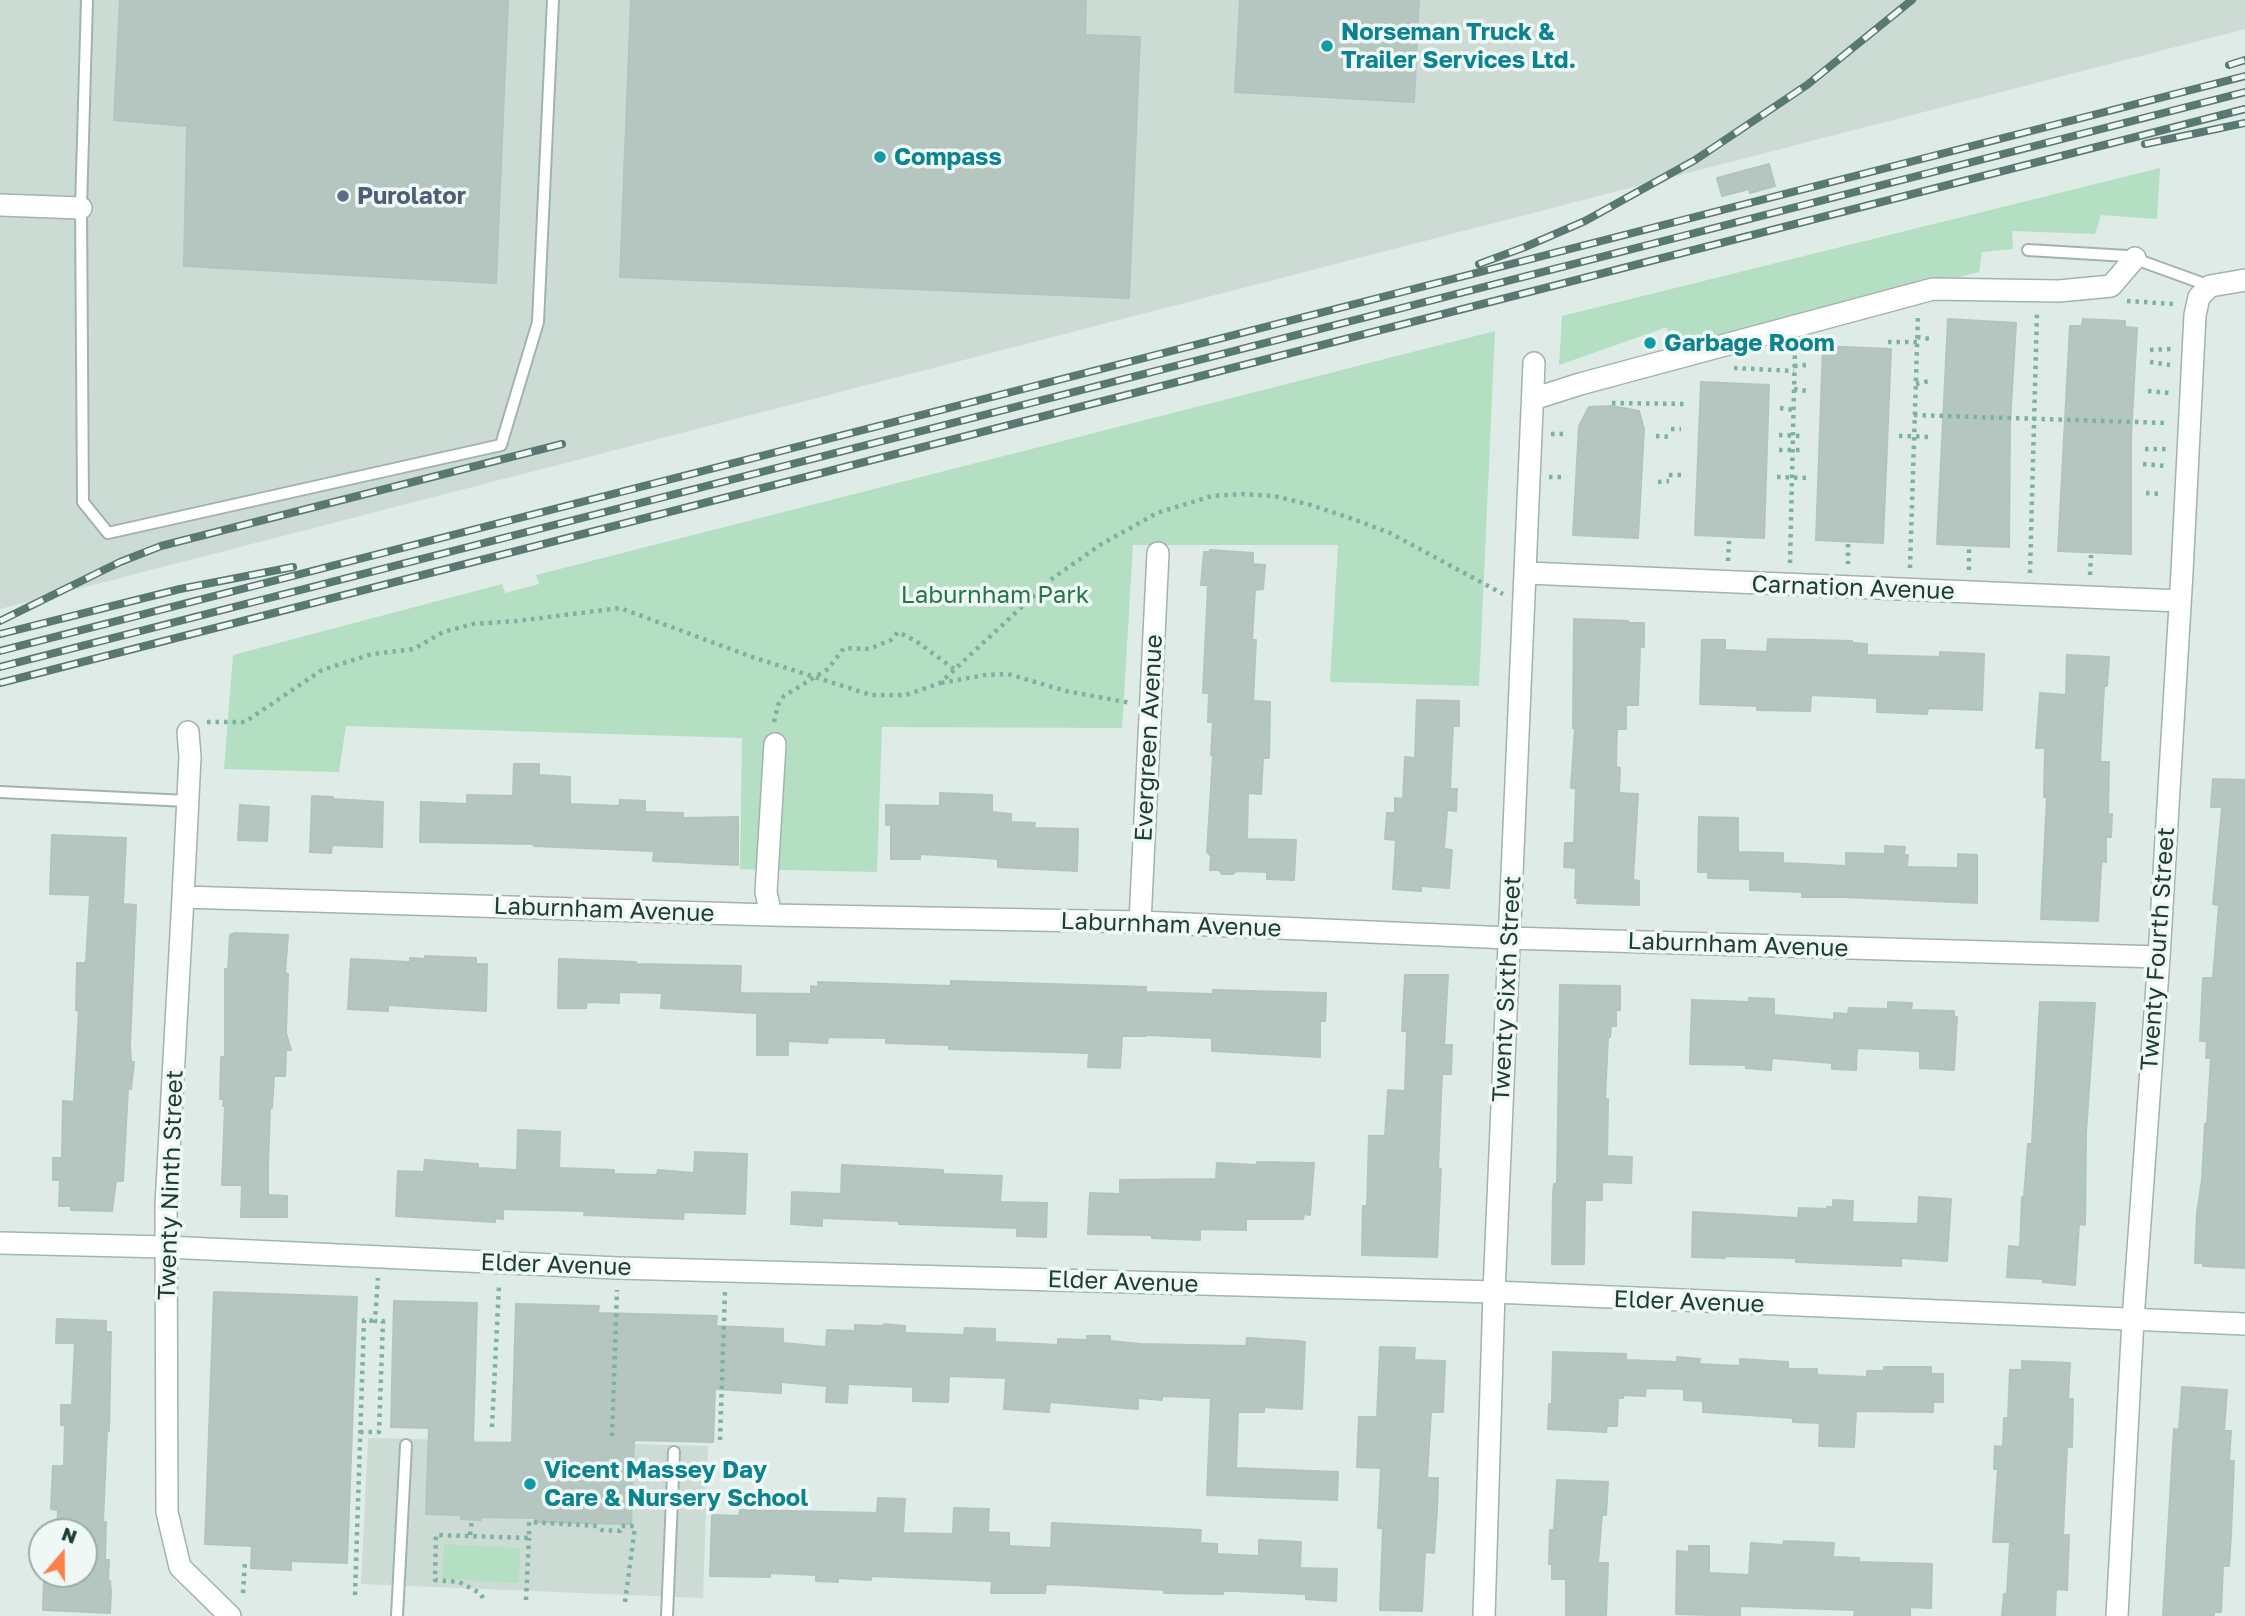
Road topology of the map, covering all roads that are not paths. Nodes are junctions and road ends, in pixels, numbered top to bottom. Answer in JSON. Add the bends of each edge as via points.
{"nodes":[{"id":1,"x":87,"y":0,"type":"edge"},
{"id":2,"x":553,"y":0,"type":"edge"},
{"id":3,"x":0,"y":205,"type":"edge"},
{"id":4,"x":81,"y":208,"type":"junction"},
{"id":5,"x":2028,"y":250,"type":"dead end"},
{"id":6,"x":2135,"y":258,"type":"junction"},
{"id":7,"x":2245,"y":279,"type":"edge"},
{"id":8,"x":2210,"y":286,"type":"junction"},
{"id":9,"x":1534,"y":363,"type":"dead end"},
{"id":10,"x":1533,"y":399,"type":"junction"},
{"id":11,"x":1158,"y":553,"type":"dead end"},
{"id":12,"x":1527,"y":573,"type":"junction"},
{"id":13,"x":2180,"y":601,"type":"junction"},
{"id":14,"x":188,"y":732,"type":"road end"},
{"id":15,"x":775,"y":744,"type":"road end"},
{"id":16,"x":0,"y":792,"type":"edge"},
{"id":17,"x":187,"y":801,"type":"junction"},
{"id":18,"x":183,"y":897,"type":"junction"},
{"id":19,"x":771,"y":915,"type":"junction"},
{"id":20,"x":1140,"y":922,"type":"junction"},
{"id":21,"x":1509,"y":938,"type":"junction"},
{"id":22,"x":2158,"y":957,"type":"junction"},
{"id":23,"x":0,"y":1243,"type":"edge"},
{"id":24,"x":166,"y":1247,"type":"junction"},
{"id":25,"x":1494,"y":1292,"type":"junction"},
{"id":26,"x":2133,"y":1320,"type":"junction"},
{"id":27,"x":2245,"y":1324,"type":"edge"},
{"id":28,"x":406,"y":1445,"type":"dead end"},
{"id":29,"x":674,"y":1452,"type":"dead end"},
{"id":30,"x":230,"y":1616,"type":"edge"},
{"id":31,"x":397,"y":1616,"type":"edge"},
{"id":32,"x":667,"y":1616,"type":"edge"},
{"id":33,"x":1484,"y":1616,"type":"edge"},
{"id":34,"x":2117,"y":1616,"type":"edge"}],
"edges":[{"from":1,"to":4,"type":"lane"},
{"from":2,"to":4,"type":"lane","via":[[538,322],[501,445],[108,533],[83,502]]},
{"from":3,"to":4,"type":"street"},
{"from":5,"to":6,"type":"lane"},
{"from":6,"to":8,"type":"lane"},
{"from":6,"to":10,"type":"street","via":[[2111,286],[1933,289]]},
{"from":7,"to":8,"type":"street"},
{"from":8,"to":13,"type":"street","name":"Twenty Fourth Street","via":[[2199,297],[2195,315]]},
{"from":9,"to":10,"type":"street","name":"Twenty Sixth Street"},
{"from":10,"to":12,"type":"street","name":"Twenty Sixth Street"},
{"from":11,"to":20,"type":"street","name":"Evergreen Avenue"},
{"from":12,"to":13,"type":"street","name":"Carnation Avenue"},
{"from":12,"to":21,"type":"street","name":"Twenty Sixth Street"},
{"from":13,"to":22,"type":"street","name":"Twenty Fourth Street"},
{"from":14,"to":17,"type":"street","name":"Twenty Ninth Street"},
{"from":15,"to":19,"type":"street","via":[[766,892]]},
{"from":16,"to":17,"type":"lane"},
{"from":17,"to":18,"type":"street","name":"Twenty Ninth Street"},
{"from":18,"to":19,"type":"street","name":"Laburnham Avenue"},
{"from":18,"to":24,"type":"street","name":"Twenty Ninth Street"},
{"from":19,"to":20,"type":"street","name":"Laburnham Avenue"},
{"from":20,"to":21,"type":"street","name":"Laburnham Avenue"},
{"from":21,"to":22,"type":"street","name":"Laburnham Avenue"},
{"from":21,"to":25,"type":"street","name":"Twenty Sixth Street"},
{"from":22,"to":26,"type":"street","name":"Twenty Fourth Street"},
{"from":23,"to":24,"type":"street","name":"Elder Avenue"},
{"from":24,"to":25,"type":"street","name":"Elder Avenue","via":[[618,1268]]},
{"from":24,"to":30,"type":"street","name":"Twenty Ninth Street","via":[[167,1512],[180,1567]]},
{"from":25,"to":26,"type":"street","name":"Elder Avenue"},
{"from":25,"to":33,"type":"street","name":"Twenty Sixth Street"},
{"from":26,"to":27,"type":"street","name":"Elder Avenue"},
{"from":26,"to":34,"type":"street","name":"Twenty Fourth Street"},
{"from":28,"to":31,"type":"lane"},
{"from":29,"to":32,"type":"lane"}]}
